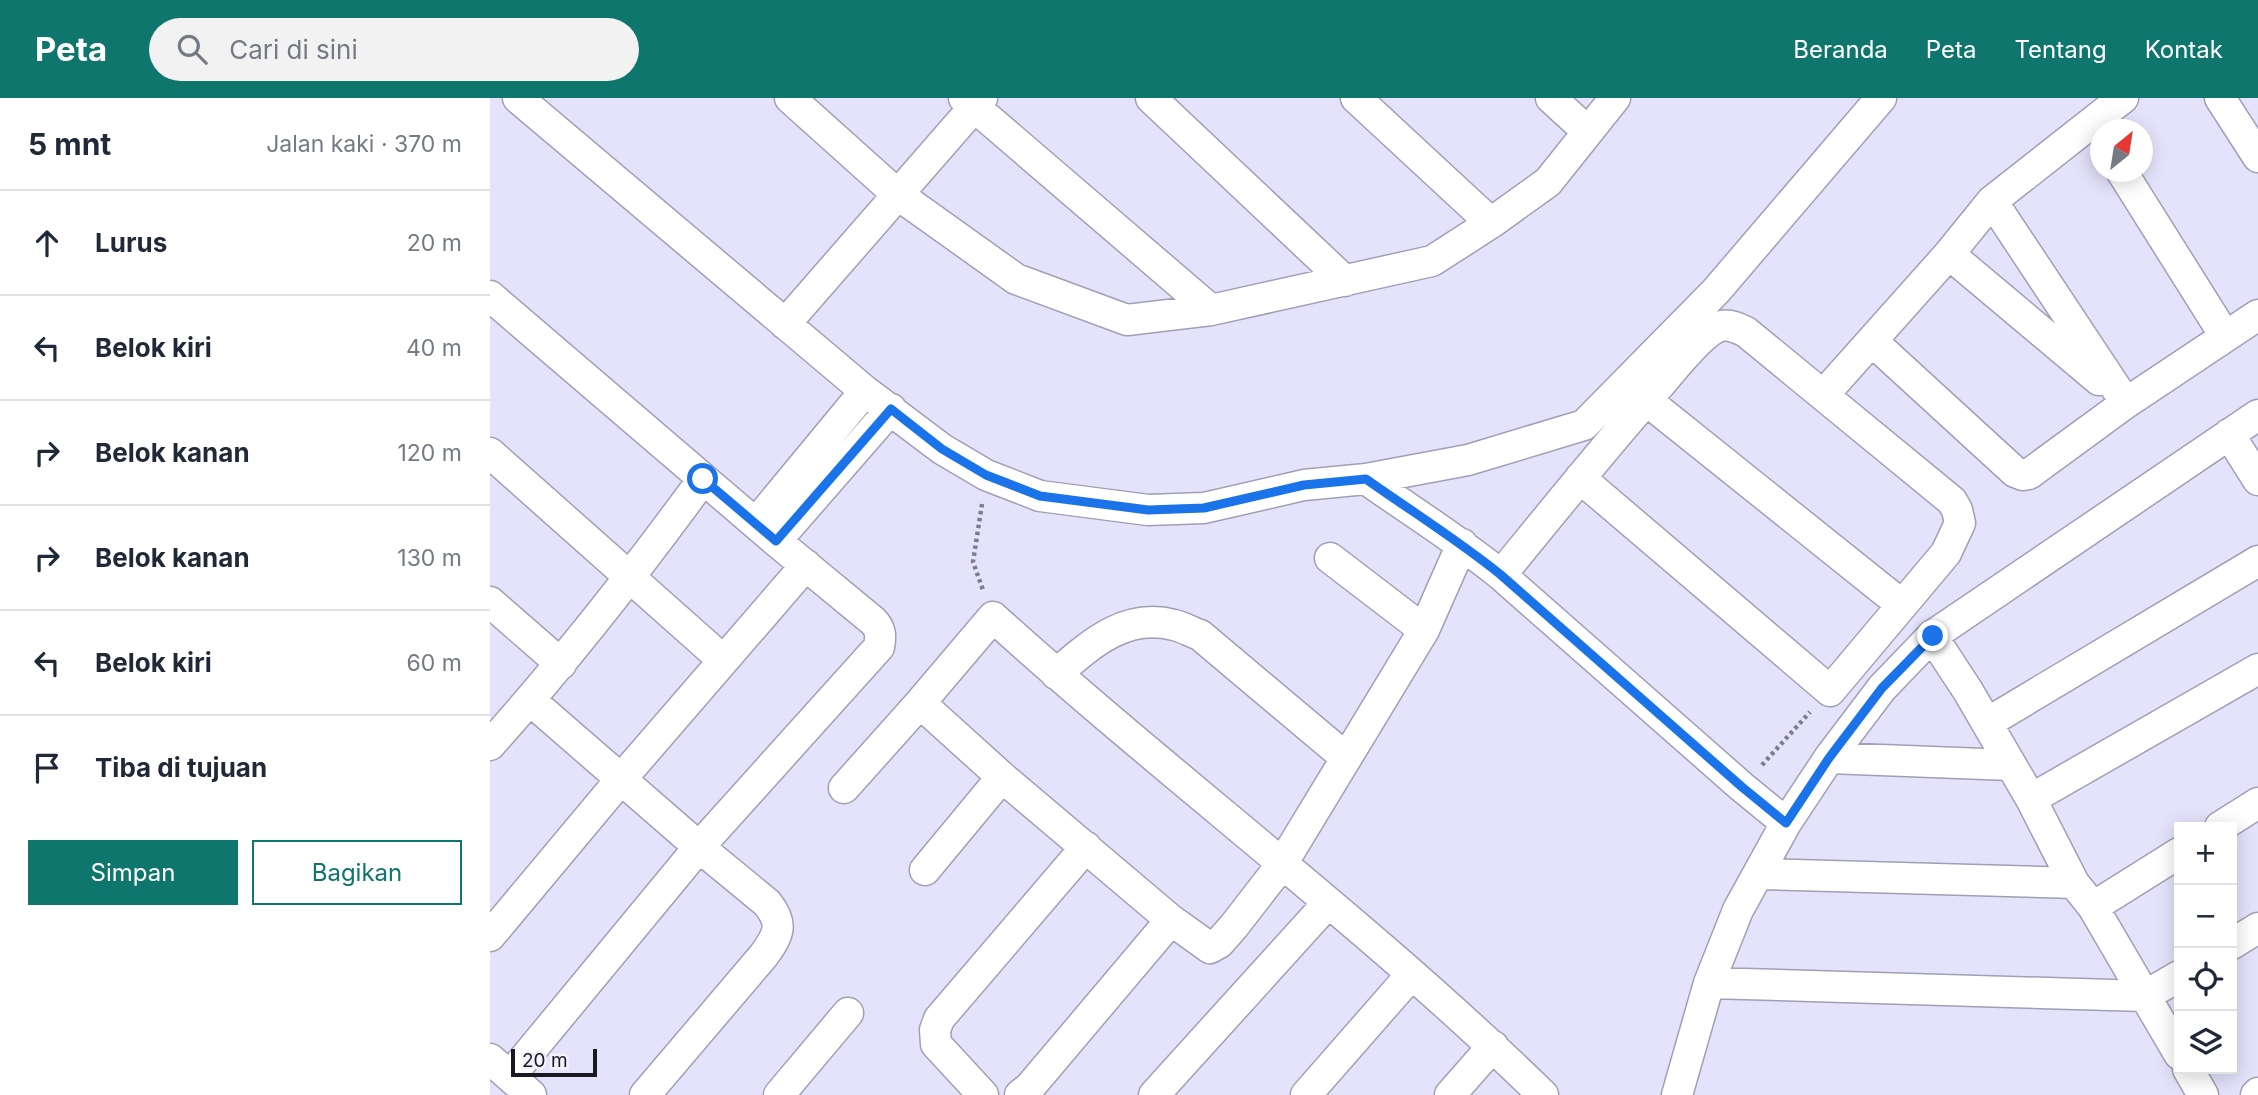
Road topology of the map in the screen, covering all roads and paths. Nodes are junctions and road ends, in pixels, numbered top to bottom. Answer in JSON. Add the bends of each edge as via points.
{"nodes":[{"id":1,"x":518,"y":98,"type":"edge"},
{"id":2,"x":790,"y":98,"type":"edge"},
{"id":3,"x":1151,"y":98,"type":"edge"},
{"id":4,"x":1356,"y":98,"type":"edge"},
{"id":5,"x":1551,"y":98,"type":"edge"},
{"id":6,"x":1615,"y":98,"type":"edge"},
{"id":7,"x":1881,"y":98,"type":"edge"},
{"id":8,"x":2123,"y":98,"type":"edge"},
{"id":9,"x":2220,"y":98,"type":"edge"},
{"id":10,"x":974,"y":101,"type":"edge"},
{"id":11,"x":2105,"y":119,"type":"edge"},
{"id":12,"x":1587,"y":131,"type":"junction"},
{"id":13,"x":2090,"y":134,"type":"edge"},
{"id":14,"x":2258,"y":157,"type":"edge"},
{"id":15,"x":2128,"y":182,"type":"edge"},
{"id":16,"x":897,"y":194,"type":"junction"},
{"id":17,"x":1992,"y":201,"type":"junction"},
{"id":18,"x":1491,"y":223,"type":"junction"},
{"id":19,"x":1950,"y":254,"type":"junction"},
{"id":20,"x":1345,"y":281,"type":"junction"},
{"id":21,"x":490,"y":296,"type":"edge"},
{"id":22,"x":1212,"y":310,"type":"junction"},
{"id":23,"x":2258,"y":315,"type":"edge"},
{"id":24,"x":785,"y":324,"type":"junction"},
{"id":25,"x":2225,"y":336,"type":"junction"},
{"id":26,"x":1872,"y":341,"type":"junction"},
{"id":27,"x":1834,"y":383,"type":"dead end"},
{"id":28,"x":865,"y":391,"type":"junction"},
{"id":29,"x":1646,"y":400,"type":"junction"},
{"id":30,"x":2126,"y":403,"type":"junction"},
{"id":31,"x":891,"y":409,"type":"junction"},
{"id":32,"x":2258,"y":415,"type":"edge"},
{"id":33,"x":2229,"y":434,"type":"junction"},
{"id":34,"x":490,"y":453,"type":"edge"},
{"id":35,"x":986,"y":475,"type":"junction"},
{"id":36,"x":1580,"y":478,"type":"junction"},
{"id":37,"x":703,"y":479,"type":"junction"},
{"id":38,"x":1366,"y":479,"type":"junction"},
{"id":39,"x":2258,"y":480,"type":"edge"},
{"id":40,"x":766,"y":532,"type":"junction"},
{"id":41,"x":1462,"y":544,"type":"junction"},
{"id":42,"x":1330,"y":558,"type":"dead end"},
{"id":43,"x":2258,"y":561,"type":"edge"},
{"id":44,"x":806,"y":565,"type":"junction"},
{"id":45,"x":1501,"y":575,"type":"junction"},
{"id":46,"x":632,"y":577,"type":"junction"},
{"id":47,"x":490,"y":602,"type":"edge"},
{"id":48,"x":1902,"y":605,"type":"junction"},
{"id":49,"x":992,"y":617,"type":"junction"},
{"id":50,"x":1424,"y":631,"type":"junction"},
{"id":51,"x":1933,"y":636,"type":"junction"},
{"id":52,"x":723,"y":660,"type":"junction"},
{"id":53,"x":561,"y":664,"type":"junction"},
{"id":54,"x":2258,"y":669,"type":"edge"},
{"id":55,"x":1056,"y":674,"type":"junction"},
{"id":56,"x":1830,"y":691,"type":"junction"},
{"id":57,"x":530,"y":700,"type":"junction"},
{"id":58,"x":920,"y":702,"type":"junction"},
{"id":59,"x":1987,"y":723,"type":"junction"},
{"id":60,"x":490,"y":746,"type":"edge"},
{"id":61,"x":1345,"y":757,"type":"junction"},
{"id":62,"x":1829,"y":758,"type":"junction"},
{"id":63,"x":2010,"y":765,"type":"junction"},
{"id":64,"x":1002,"y":777,"type":"junction"},
{"id":65,"x":622,"y":778,"type":"junction"},
{"id":66,"x":1742,"y":787,"type":"junction"},
{"id":67,"x":844,"y":788,"type":"dead end"},
{"id":68,"x":2031,"y":799,"type":"junction"},
{"id":69,"x":2258,"y":803,"type":"edge"},
{"id":70,"x":2228,"y":822,"type":"edge"},
{"id":71,"x":1786,"y":823,"type":"junction"},
{"id":72,"x":699,"y":847,"type":"junction"},
{"id":73,"x":1086,"y":847,"type":"junction"},
{"id":74,"x":2174,"y":856,"type":"edge"},
{"id":75,"x":1282,"y":864,"type":"junction"},
{"id":76,"x":925,"y":870,"type":"dead end"},
{"id":77,"x":1759,"y":874,"type":"junction"},
{"id":78,"x":2074,"y":883,"type":"junction"},
{"id":79,"x":1328,"y":903,"type":"junction"},
{"id":80,"x":2093,"y":907,"type":"junction"},
{"id":81,"x":1171,"y":920,"type":"junction"},
{"id":82,"x":2258,"y":928,"type":"edge"},
{"id":83,"x":490,"y":936,"type":"edge"},
{"id":84,"x":2237,"y":941,"type":"edge"},
{"id":85,"x":1411,"y":975,"type":"junction"},
{"id":86,"x":2174,"y":979,"type":"edge"},
{"id":87,"x":1709,"y":983,"type":"junction"},
{"id":88,"x":2146,"y":996,"type":"junction"},
{"id":89,"x":848,"y":1013,"type":"dead end"},
{"id":90,"x":2174,"y":1045,"type":"edge"},
{"id":91,"x":1493,"y":1046,"type":"junction"},
{"id":92,"x":2191,"y":1074,"type":"edge"},
{"id":93,"x":510,"y":1077,"type":"edge"},
{"id":94,"x":645,"y":1095,"type":"edge"},
{"id":95,"x":779,"y":1095,"type":"edge"},
{"id":96,"x":983,"y":1095,"type":"edge"},
{"id":97,"x":1020,"y":1095,"type":"edge"},
{"id":98,"x":1154,"y":1095,"type":"edge"},
{"id":99,"x":1306,"y":1095,"type":"edge"},
{"id":100,"x":1450,"y":1095,"type":"edge"},
{"id":101,"x":1542,"y":1095,"type":"edge"},
{"id":102,"x":1677,"y":1095,"type":"edge"},
{"id":103,"x":2203,"y":1095,"type":"edge"}],
"edges":[{"from":1,"to":24,"type":"street"},
{"from":2,"to":16,"type":"street"},
{"from":3,"to":20,"type":"street"},
{"from":4,"to":18,"type":"street"},
{"from":5,"to":12,"type":"street"},
{"from":6,"to":12,"type":"street"},
{"from":7,"to":38,"type":"street","via":[[1716,291],[1584,425],[1468,460]]},
{"from":8,"to":11,"type":"street"},
{"from":9,"to":14,"type":"street"},
{"from":10,"to":16,"type":"street"},
{"from":10,"to":22,"type":"street"},
{"from":12,"to":18,"type":"street","via":[[1548,182]]},
{"from":13,"to":17,"type":"street"},
{"from":15,"to":25,"type":"street"},
{"from":16,"to":22,"type":"street","via":[[1016,279],[1127,320]]},
{"from":16,"to":24,"type":"street"},
{"from":17,"to":19,"type":"street"},
{"from":17,"to":30,"type":"street"},
{"from":18,"to":20,"type":"street","via":[[1432,261]]},
{"from":19,"to":26,"type":"street"},
{"from":19,"to":30,"type":"street"},
{"from":20,"to":22,"type":"street"},
{"from":21,"to":37,"type":"street"},
{"from":23,"to":25,"type":"street"},
{"from":24,"to":28,"type":"street"},
{"from":25,"to":30,"type":"street"},
{"from":26,"to":27,"type":"street"},
{"from":26,"to":30,"type":"street","via":[[2022,475]]},
{"from":28,"to":31,"type":"street"},
{"from":28,"to":40,"type":"street"},
{"from":29,"to":36,"type":"street"},
{"from":29,"to":48,"type":"street"},
{"from":29,"to":48,"type":"street","via":[[1690,350],[1719,326],[1746,332],[1952,500],[1960,523],[1946,553]]},
{"from":31,"to":35,"type":"street","via":[[942,449]]},
{"from":31,"to":40,"type":"street"},
{"from":32,"to":33,"type":"street"},
{"from":33,"to":39,"type":"street"},
{"from":33,"to":51,"type":"street"},
{"from":34,"to":46,"type":"street"},
{"from":35,"to":38,"type":"street","via":[[1040,496],[1148,510],[1204,508],[1304,485]]},
{"from":35,"to":49,"type":"path","via":[[973,562]]},
{"from":36,"to":45,"type":"street"},
{"from":36,"to":56,"type":"street"},
{"from":37,"to":40,"type":"street"},
{"from":37,"to":46,"type":"street"},
{"from":38,"to":41,"type":"street"},
{"from":40,"to":44,"type":"street"},
{"from":41,"to":45,"type":"street"},
{"from":41,"to":50,"type":"street"},
{"from":42,"to":50,"type":"street"},
{"from":43,"to":59,"type":"street"},
{"from":44,"to":52,"type":"street"},
{"from":44,"to":72,"type":"street","via":[[880,628],[879,647]]},
{"from":45,"to":66,"type":"street"},
{"from":46,"to":52,"type":"street"},
{"from":46,"to":53,"type":"street"},
{"from":47,"to":53,"type":"street"},
{"from":48,"to":56,"type":"street"},
{"from":49,"to":55,"type":"street"},
{"from":49,"to":58,"type":"street"},
{"from":50,"to":61,"type":"street"},
{"from":51,"to":59,"type":"street"},
{"from":51,"to":62,"type":"street","via":[[1882,688]]},
{"from":52,"to":65,"type":"street"},
{"from":53,"to":57,"type":"street"},
{"from":54,"to":68,"type":"street"},
{"from":55,"to":61,"type":"street","via":[[1086,649],[1130,624],[1173,625],[1200,635]]},
{"from":55,"to":75,"type":"street"},
{"from":56,"to":66,"type":"path"},
{"from":57,"to":60,"type":"street"},
{"from":57,"to":65,"type":"street"},
{"from":58,"to":64,"type":"street"},
{"from":58,"to":67,"type":"street"},
{"from":59,"to":63,"type":"street"},
{"from":61,"to":75,"type":"street"},
{"from":62,"to":63,"type":"street"},
{"from":62,"to":71,"type":"street"},
{"from":63,"to":68,"type":"street"},
{"from":64,"to":73,"type":"street"},
{"from":64,"to":76,"type":"street"},
{"from":65,"to":72,"type":"street"},
{"from":65,"to":83,"type":"street"},
{"from":66,"to":71,"type":"street"},
{"from":68,"to":78,"type":"street"},
{"from":69,"to":70,"type":"street"},
{"from":71,"to":77,"type":"street"},
{"from":72,"to":93,"type":"street"},
{"from":72,"to":94,"type":"street","via":[[767,902],[776,914],[778,932],[764,955]]},
{"from":73,"to":81,"type":"street"},
{"from":73,"to":96,"type":"street","via":[[939,1019],[936,1044]]},
{"from":74,"to":80,"type":"street"},
{"from":75,"to":79,"type":"street"},
{"from":75,"to":81,"type":"street","via":[[1227,934],[1210,948]]},
{"from":77,"to":78,"type":"street"},
{"from":77,"to":87,"type":"street","via":[[1738,910]]},
{"from":78,"to":80,"type":"street"},
{"from":79,"to":85,"type":"street"},
{"from":79,"to":98,"type":"street"},
{"from":80,"to":88,"type":"street"},
{"from":81,"to":97,"type":"street"},
{"from":82,"to":84,"type":"street"},
{"from":85,"to":91,"type":"street"},
{"from":85,"to":99,"type":"street"},
{"from":86,"to":88,"type":"street"},
{"from":87,"to":88,"type":"street"},
{"from":87,"to":102,"type":"street"},
{"from":88,"to":90,"type":"street"},
{"from":89,"to":95,"type":"street"},
{"from":91,"to":100,"type":"street"},
{"from":91,"to":101,"type":"street"},
{"from":92,"to":103,"type":"street"}]}
